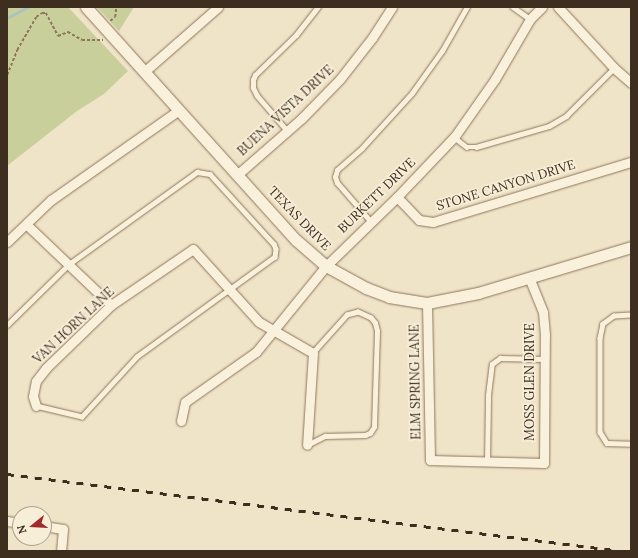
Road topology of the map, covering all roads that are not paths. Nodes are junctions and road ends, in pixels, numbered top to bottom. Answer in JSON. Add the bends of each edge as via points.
{"nodes":[{"id":1,"x":86,"y":7,"type":"edge"},
{"id":2,"x":218,"y":7,"type":"edge"},
{"id":3,"x":318,"y":7,"type":"edge"},
{"id":4,"x":392,"y":7,"type":"edge"},
{"id":5,"x":467,"y":7,"type":"edge"},
{"id":6,"x":513,"y":7,"type":"edge"},
{"id":7,"x":542,"y":7,"type":"edge"},
{"id":8,"x":558,"y":7,"type":"edge"},
{"id":9,"x":530,"y":19,"type":"junction"},
{"id":10,"x":614,"y":68,"type":"junction"},
{"id":11,"x":145,"y":71,"type":"junction"},
{"id":12,"x":631,"y":84,"type":"edge"},
{"id":13,"x":180,"y":110,"type":"junction"},
{"id":14,"x":287,"y":131,"type":"junction"},
{"id":15,"x":454,"y":137,"type":"junction"},
{"id":16,"x":631,"y":162,"type":"edge"},
{"id":17,"x":238,"y":174,"type":"junction"},
{"id":18,"x":397,"y":197,"type":"junction"},
{"id":19,"x":370,"y":222,"type":"junction"},
{"id":20,"x":26,"y":224,"type":"junction"},
{"id":21,"x":7,"y":242,"type":"edge"},
{"id":22,"x":631,"y":247,"type":"edge"},
{"id":23,"x":69,"y":264,"type":"junction"},
{"id":24,"x":326,"y":266,"type":"junction"},
{"id":25,"x":529,"y":278,"type":"junction"},
{"id":26,"x":230,"y":292,"type":"junction"},
{"id":27,"x":427,"y":303,"type":"junction"},
{"id":28,"x":111,"y":305,"type":"junction"},
{"id":29,"x":631,"y":315,"type":"edge"},
{"id":30,"x":7,"y":325,"type":"edge"},
{"id":31,"x":272,"y":331,"type":"junction"},
{"id":32,"x":313,"y":354,"type":"junction"},
{"id":33,"x":544,"y":359,"type":"junction"},
{"id":34,"x":36,"y":406,"type":"joint"},
{"id":35,"x":181,"y":421,"type":"dead end"},
{"id":36,"x":631,"y":444,"type":"edge"},
{"id":37,"x":307,"y":445,"type":"joint"},
{"id":38,"x":487,"y":462,"type":"junction"},
{"id":39,"x":52,"y":527,"type":"edge"},
{"id":40,"x":61,"y":551,"type":"edge"}],
"edges":[{"from":1,"to":11,"type":"street","name":"TEXAS DRIVE"},
{"from":2,"to":11,"type":"street"},
{"from":3,"to":14,"type":"lane","via":[[296,35],[255,75],[253,80],[257,96]]},
{"from":4,"to":14,"type":"street","name":"BUENA VISTA DRIVE","via":[[340,79]]},
{"from":5,"to":19,"type":"lane","via":[[442,51],[412,93],[362,148],[337,170],[337,183]]},
{"from":6,"to":9,"type":"lane"},
{"from":7,"to":9,"type":"street","name":"BURKETT DRIVE"},
{"from":8,"to":10,"type":"street"},
{"from":9,"to":15,"type":"street","name":"BURKETT DRIVE","via":[[495,79]]},
{"from":10,"to":12,"type":"street"},
{"from":10,"to":15,"type":"lane","via":[[571,111],[549,126],[476,147],[467,147]]},
{"from":11,"to":13,"type":"street","name":"TEXAS DRIVE"},
{"from":13,"to":17,"type":"street","name":"TEXAS DRIVE"},
{"from":13,"to":20,"type":"street","via":[[51,200]]},
{"from":14,"to":17,"type":"street","name":"BUENA VISTA DRIVE"},
{"from":15,"to":18,"type":"street","name":"BURKETT DRIVE"},
{"from":16,"to":18,"type":"street","name":"STONE CANYON DRIVE","via":[[433,222],[418,220]]},
{"from":17,"to":24,"type":"street","name":"TEXAS DRIVE","via":[[296,240]]},
{"from":18,"to":19,"type":"street","name":"BURKETT DRIVE"},
{"from":19,"to":24,"type":"street","name":"BURKETT DRIVE"},
{"from":20,"to":21,"type":"street"},
{"from":20,"to":23,"type":"street"},
{"from":22,"to":25,"type":"street","name":"TEXAS DRIVE"},
{"from":23,"to":26,"type":"lane","via":[[193,175],[204,172],[210,174],[276,249],[275,257]]},
{"from":23,"to":28,"type":"street"},
{"from":23,"to":30,"type":"lane"},
{"from":24,"to":27,"type":"street","name":"TEXAS DRIVE","via":[[344,278],[389,297]]},
{"from":24,"to":31,"type":"street","name":"BURKETT DRIVE"},
{"from":25,"to":27,"type":"street","name":"TEXAS DRIVE","via":[[478,293]]},
{"from":25,"to":33,"type":"street","name":"MOSS GLEN DRIVE","via":[[542,312]]},
{"from":26,"to":28,"type":"street","name":"VAN HORN LANE","via":[[192,249]]},
{"from":26,"to":31,"type":"street","via":[[242,306]]},
{"from":26,"to":34,"type":"lane","via":[[137,357],[82,418]]},
{"from":27,"to":38,"type":"street","name":"ELM SPRING LANE","via":[[430,460]]},
{"from":28,"to":34,"type":"street","name":"VAN HORN LANE","via":[[46,368],[36,381],[33,396]]},
{"from":29,"to":36,"type":"lane","via":[[614,316],[603,324],[600,338],[600,432],[606,443]]},
{"from":31,"to":32,"type":"street"},
{"from":31,"to":35,"type":"street","name":"BURKETT DRIVE","via":[[256,352],[185,402]]},
{"from":32,"to":37,"type":"street"},
{"from":32,"to":37,"type":"lane","via":[[347,315],[358,312],[371,318],[375,323],[377,331],[374,427],[370,433],[325,436]]},
{"from":33,"to":38,"type":"lane","via":[[500,358],[492,364],[488,395]]},
{"from":33,"to":38,"type":"street","name":"MOSS GLEN DRIVE","via":[[544,463]]},
{"from":39,"to":40,"type":"street","via":[[63,529]]}]}
